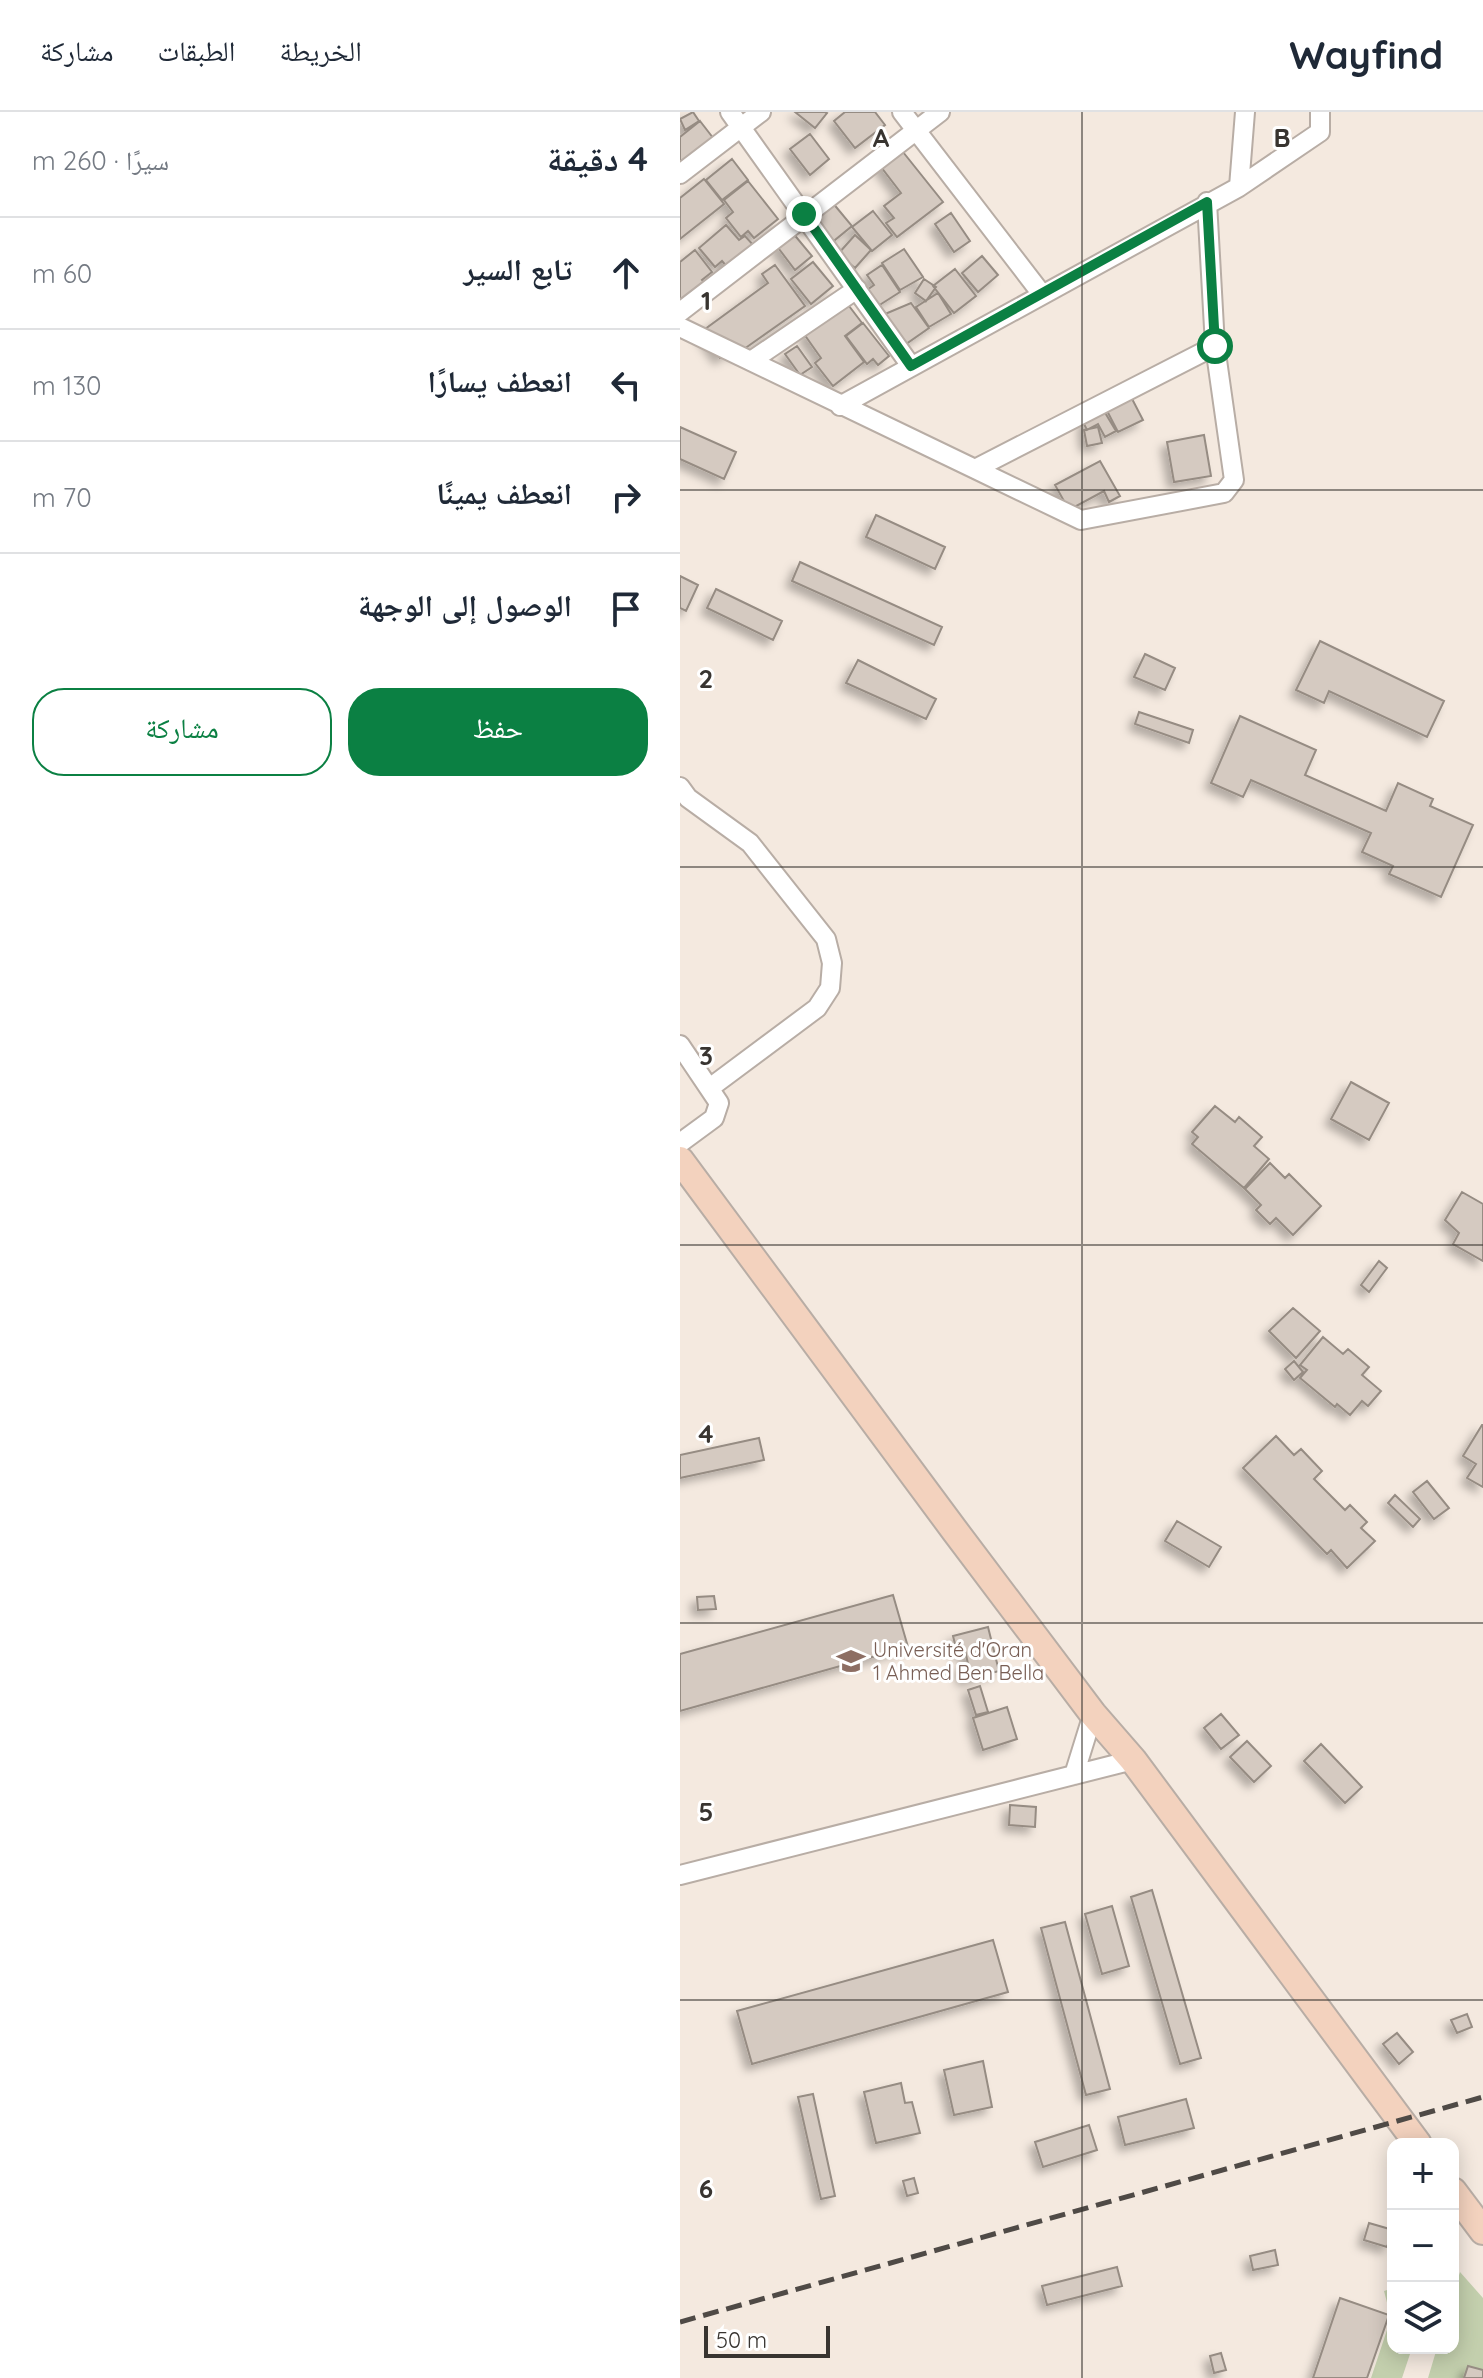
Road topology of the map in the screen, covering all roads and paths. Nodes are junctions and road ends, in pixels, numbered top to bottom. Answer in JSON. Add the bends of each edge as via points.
{"nodes":[{"id":1,"x":761,"y":112,"type":"edge"},
{"id":2,"x":902,"y":112,"type":"edge"},
{"id":3,"x":940,"y":112,"type":"edge"},
{"id":4,"x":1245,"y":112,"type":"edge"},
{"id":5,"x":1320,"y":112,"type":"edge"},
{"id":6,"x":736,"y":119,"type":"edge"},
{"id":7,"x":916,"y":129,"type":"junction"},
{"id":8,"x":680,"y":174,"type":"edge"},
{"id":9,"x":1239,"y":187,"type":"junction"},
{"id":10,"x":1207,"y":202,"type":"junction"},
{"id":11,"x":804,"y":214,"type":"junction"},
{"id":12,"x":857,"y":289,"type":"junction"},
{"id":13,"x":1041,"y":293,"type":"junction"},
{"id":14,"x":680,"y":312,"type":"edge"},
{"id":15,"x":680,"y":327,"type":"edge"},
{"id":16,"x":1215,"y":346,"type":"junction"},
{"id":17,"x":751,"y":361,"type":"junction"},
{"id":18,"x":911,"y":366,"type":"junction"},
{"id":19,"x":840,"y":406,"type":"junction"},
{"id":20,"x":975,"y":469,"type":"junction"},
{"id":21,"x":680,"y":787,"type":"edge"},
{"id":22,"x":680,"y":1045,"type":"edge"},
{"id":23,"x":711,"y":1087,"type":"junction"},
{"id":24,"x":680,"y":1143,"type":"edge"},
{"id":25,"x":680,"y":1160,"type":"edge"},
{"id":26,"x":1093,"y":1714,"type":"junction"},
{"id":27,"x":1133,"y":1760,"type":"junction"},
{"id":28,"x":1074,"y":1775,"type":"junction"},
{"id":29,"x":680,"y":1875,"type":"edge"},
{"id":30,"x":1414,"y":2138,"type":"edge"},
{"id":31,"x":1459,"y":2199,"type":"edge"},
{"id":32,"x":1483,"y":2231,"type":"edge"}],
"edges":[{"from":1,"to":6,"type":"street"},
{"from":2,"to":7,"type":"street"},
{"from":3,"to":7,"type":"street"},
{"from":4,"to":9,"type":"street"},
{"from":5,"to":9,"type":"street","via":[[1320,132]]},
{"from":6,"to":8,"type":"street"},
{"from":6,"to":11,"type":"street"},
{"from":7,"to":11,"type":"street"},
{"from":7,"to":13,"type":"street"},
{"from":9,"to":10,"type":"street"},
{"from":10,"to":13,"type":"street"},
{"from":10,"to":16,"type":"street"},
{"from":11,"to":12,"type":"street"},
{"from":11,"to":14,"type":"street"},
{"from":12,"to":17,"type":"street"},
{"from":12,"to":18,"type":"street"},
{"from":13,"to":18,"type":"street"},
{"from":15,"to":17,"type":"street"},
{"from":16,"to":20,"type":"street"},
{"from":16,"to":20,"type":"street","via":[[1234,480],[1224,493],[1081,520]]},
{"from":17,"to":19,"type":"street"},
{"from":18,"to":19,"type":"street"},
{"from":19,"to":20,"type":"street"},
{"from":21,"to":23,"type":"street","via":[[750,843],[831,951],[826,999]]},
{"from":22,"to":23,"type":"street"},
{"from":23,"to":24,"type":"street","via":[[719,1111]]},
{"from":25,"to":26,"type":"main road"},
{"from":26,"to":27,"type":"main road"},
{"from":26,"to":28,"type":"street"},
{"from":27,"to":28,"type":"street"},
{"from":27,"to":30,"type":"main road"},
{"from":28,"to":29,"type":"street"},
{"from":31,"to":32,"type":"main road"}]}
